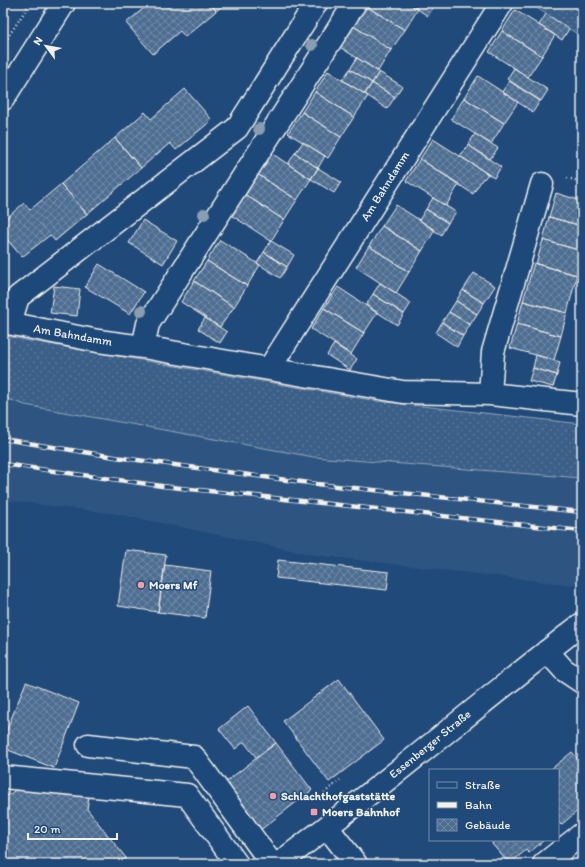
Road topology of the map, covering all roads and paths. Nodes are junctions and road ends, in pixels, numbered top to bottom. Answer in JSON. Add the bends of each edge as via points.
{"nodes":[{"id":1,"x":30,"y":3,"type":"edge"},
{"id":2,"x":64,"y":3,"type":"edge"},
{"id":3,"x":316,"y":3,"type":"edge"},
{"id":4,"x":355,"y":3,"type":"edge"},
{"id":5,"x":502,"y":3,"type":"edge"},
{"id":6,"x":3,"y":45,"type":"edge"},
{"id":7,"x":3,"y":99,"type":"edge"},
{"id":8,"x":542,"y":184,"type":"dead end"},
{"id":9,"x":6,"y":322,"type":"edge"},
{"id":10,"x":143,"y":346,"type":"junction"},
{"id":11,"x":269,"y":369,"type":"junction"},
{"id":12,"x":490,"y":394,"type":"junction"},
{"id":13,"x":582,"y":404,"type":"edge"},
{"id":14,"x":582,"y":624,"type":"edge"},
{"id":15,"x":547,"y":651,"type":"junction"},
{"id":16,"x":582,"y":682,"type":"edge"},
{"id":17,"x":88,"y":745,"type":"dead end"},
{"id":18,"x":3,"y":777,"type":"edge"},
{"id":19,"x":327,"y":828,"type":"junction"},
{"id":20,"x":582,"y":834,"type":"edge"},
{"id":21,"x":237,"y":864,"type":"edge"},
{"id":22,"x":272,"y":864,"type":"edge"},
{"id":23,"x":278,"y":864,"type":"edge"},
{"id":24,"x":356,"y":864,"type":"edge"},
{"id":25,"x":544,"y":864,"type":"edge"}],
"edges":[{"from":1,"to":6,"type":"path"},
{"from":2,"to":7,"type":"street"},
{"from":3,"to":9,"type":"street","via":[[237,128],[18,297]]},
{"from":4,"to":10,"type":"street","via":[[148,324]]},
{"from":5,"to":11,"type":"street","name":"Am Bahndamm"},
{"from":8,"to":12,"type":"street","via":[[493,352]]},
{"from":9,"to":10,"type":"street","name":"Am Bahndamm","via":[[98,341]]},
{"from":10,"to":11,"type":"street","name":"Am Bahndamm"},
{"from":11,"to":12,"type":"street","name":"Am Bahndamm","via":[[403,392]]},
{"from":12,"to":13,"type":"street","name":"Am Bahndamm"},
{"from":14,"to":15,"type":"street","name":"Essenberger Straße"},
{"from":15,"to":16,"type":"street","via":[[564,670]]},
{"from":15,"to":19,"type":"street","name":"Essenberger Straße"},
{"from":17,"to":22,"type":"street","via":[[194,757]]},
{"from":18,"to":21,"type":"street","via":[[187,795]]},
{"from":19,"to":23,"type":"street","name":"Essenberger Straße"},
{"from":19,"to":24,"type":"street"},
{"from":20,"to":25,"type":"street"}]}
